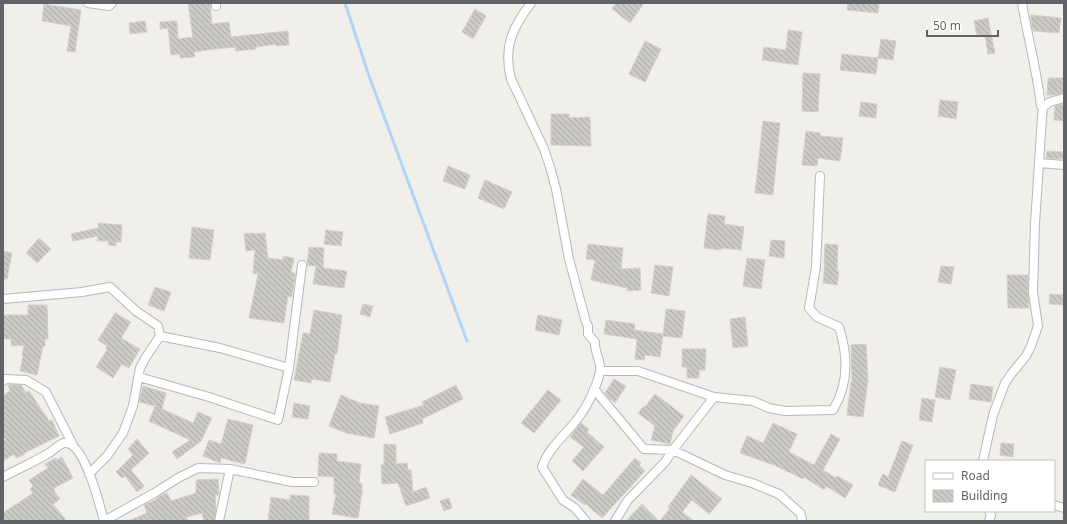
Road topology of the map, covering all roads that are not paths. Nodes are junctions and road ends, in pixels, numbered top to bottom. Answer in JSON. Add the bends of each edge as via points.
{"nodes":[{"id":1,"x":88,"y":3,"type":"edge"},
{"id":2,"x":112,"y":3,"type":"edge"},
{"id":3,"x":531,"y":3,"type":"edge"},
{"id":4,"x":1022,"y":3,"type":"edge"},
{"id":5,"x":1064,"y":98,"type":"edge"},
{"id":6,"x":1043,"y":107,"type":"junction"},
{"id":7,"x":1040,"y":163,"type":"junction"},
{"id":8,"x":1064,"y":165,"type":"edge"},
{"id":9,"x":820,"y":176,"type":"dead end"},
{"id":10,"x":302,"y":265,"type":"dead end"},
{"id":11,"x":3,"y":298,"type":"edge"},
{"id":12,"x":160,"y":336,"type":"junction"},
{"id":13,"x":289,"y":368,"type":"junction"},
{"id":14,"x":600,"y":371,"type":"junction"},
{"id":15,"x":139,"y":377,"type":"junction"},
{"id":16,"x":3,"y":381,"type":"edge"},
{"id":17,"x":594,"y":389,"type":"junction"},
{"id":18,"x":714,"y":397,"type":"junction"},
{"id":19,"x":74,"y":447,"type":"junction"},
{"id":20,"x":673,"y":450,"type":"junction"},
{"id":21,"x":983,"y":460,"type":"edge"},
{"id":22,"x":230,"y":469,"type":"junction"},
{"id":23,"x":89,"y":474,"type":"junction"},
{"id":24,"x":3,"y":477,"type":"edge"},
{"id":25,"x":314,"y":482,"type":"dead end"},
{"id":26,"x":104,"y":521,"type":"edge"},
{"id":27,"x":219,"y":521,"type":"edge"},
{"id":28,"x":586,"y":521,"type":"edge"},
{"id":29,"x":615,"y":521,"type":"edge"},
{"id":30,"x":802,"y":521,"type":"edge"}],
"edges":[{"from":1,"to":2,"type":"street","via":[[109,6]]},
{"from":3,"to":14,"type":"street","via":[[511,37],[508,53],[509,73],[550,167],[569,259],[588,334],[595,342],[594,350]]},
{"from":4,"to":6,"type":"street"},
{"from":5,"to":6,"type":"street"},
{"from":6,"to":7,"type":"street"},
{"from":7,"to":8,"type":"street"},
{"from":7,"to":21,"type":"street","via":[[1033,292],[1038,326],[1026,356],[1012,373],[1003,390],[993,415]]},
{"from":9,"to":18,"type":"street","via":[[816,267],[809,308],[817,317],[839,327],[844,342],[844,386],[839,400],[833,410],[785,411],[753,401]]},
{"from":10,"to":13,"type":"street"},
{"from":11,"to":12,"type":"street","via":[[82,292],[110,287],[136,311],[158,326]]},
{"from":12,"to":13,"type":"street","via":[[220,348]]},
{"from":12,"to":15,"type":"street","via":[[140,368]]},
{"from":13,"to":15,"type":"street","via":[[278,420]]},
{"from":14,"to":17,"type":"street"},
{"from":14,"to":18,"type":"street","via":[[638,371]]},
{"from":15,"to":23,"type":"street","via":[[134,406],[124,433],[107,456]]},
{"from":16,"to":19,"type":"street","via":[[26,380],[46,392]]},
{"from":17,"to":20,"type":"street","via":[[644,449]]},
{"from":17,"to":28,"type":"street","via":[[575,422],[546,456],[542,467],[563,500],[575,508]]},
{"from":18,"to":20,"type":"street"},
{"from":19,"to":23,"type":"street","via":[[79,451]]},
{"from":19,"to":24,"type":"street","via":[[64,443]]},
{"from":20,"to":29,"type":"street","via":[[665,462],[628,500]]},
{"from":20,"to":30,"type":"street","via":[[726,475],[779,494],[800,514]]},
{"from":22,"to":25,"type":"street","via":[[292,482]]},
{"from":22,"to":26,"type":"street","via":[[198,468]]},
{"from":22,"to":27,"type":"street"},
{"from":23,"to":26,"type":"street"}]}
